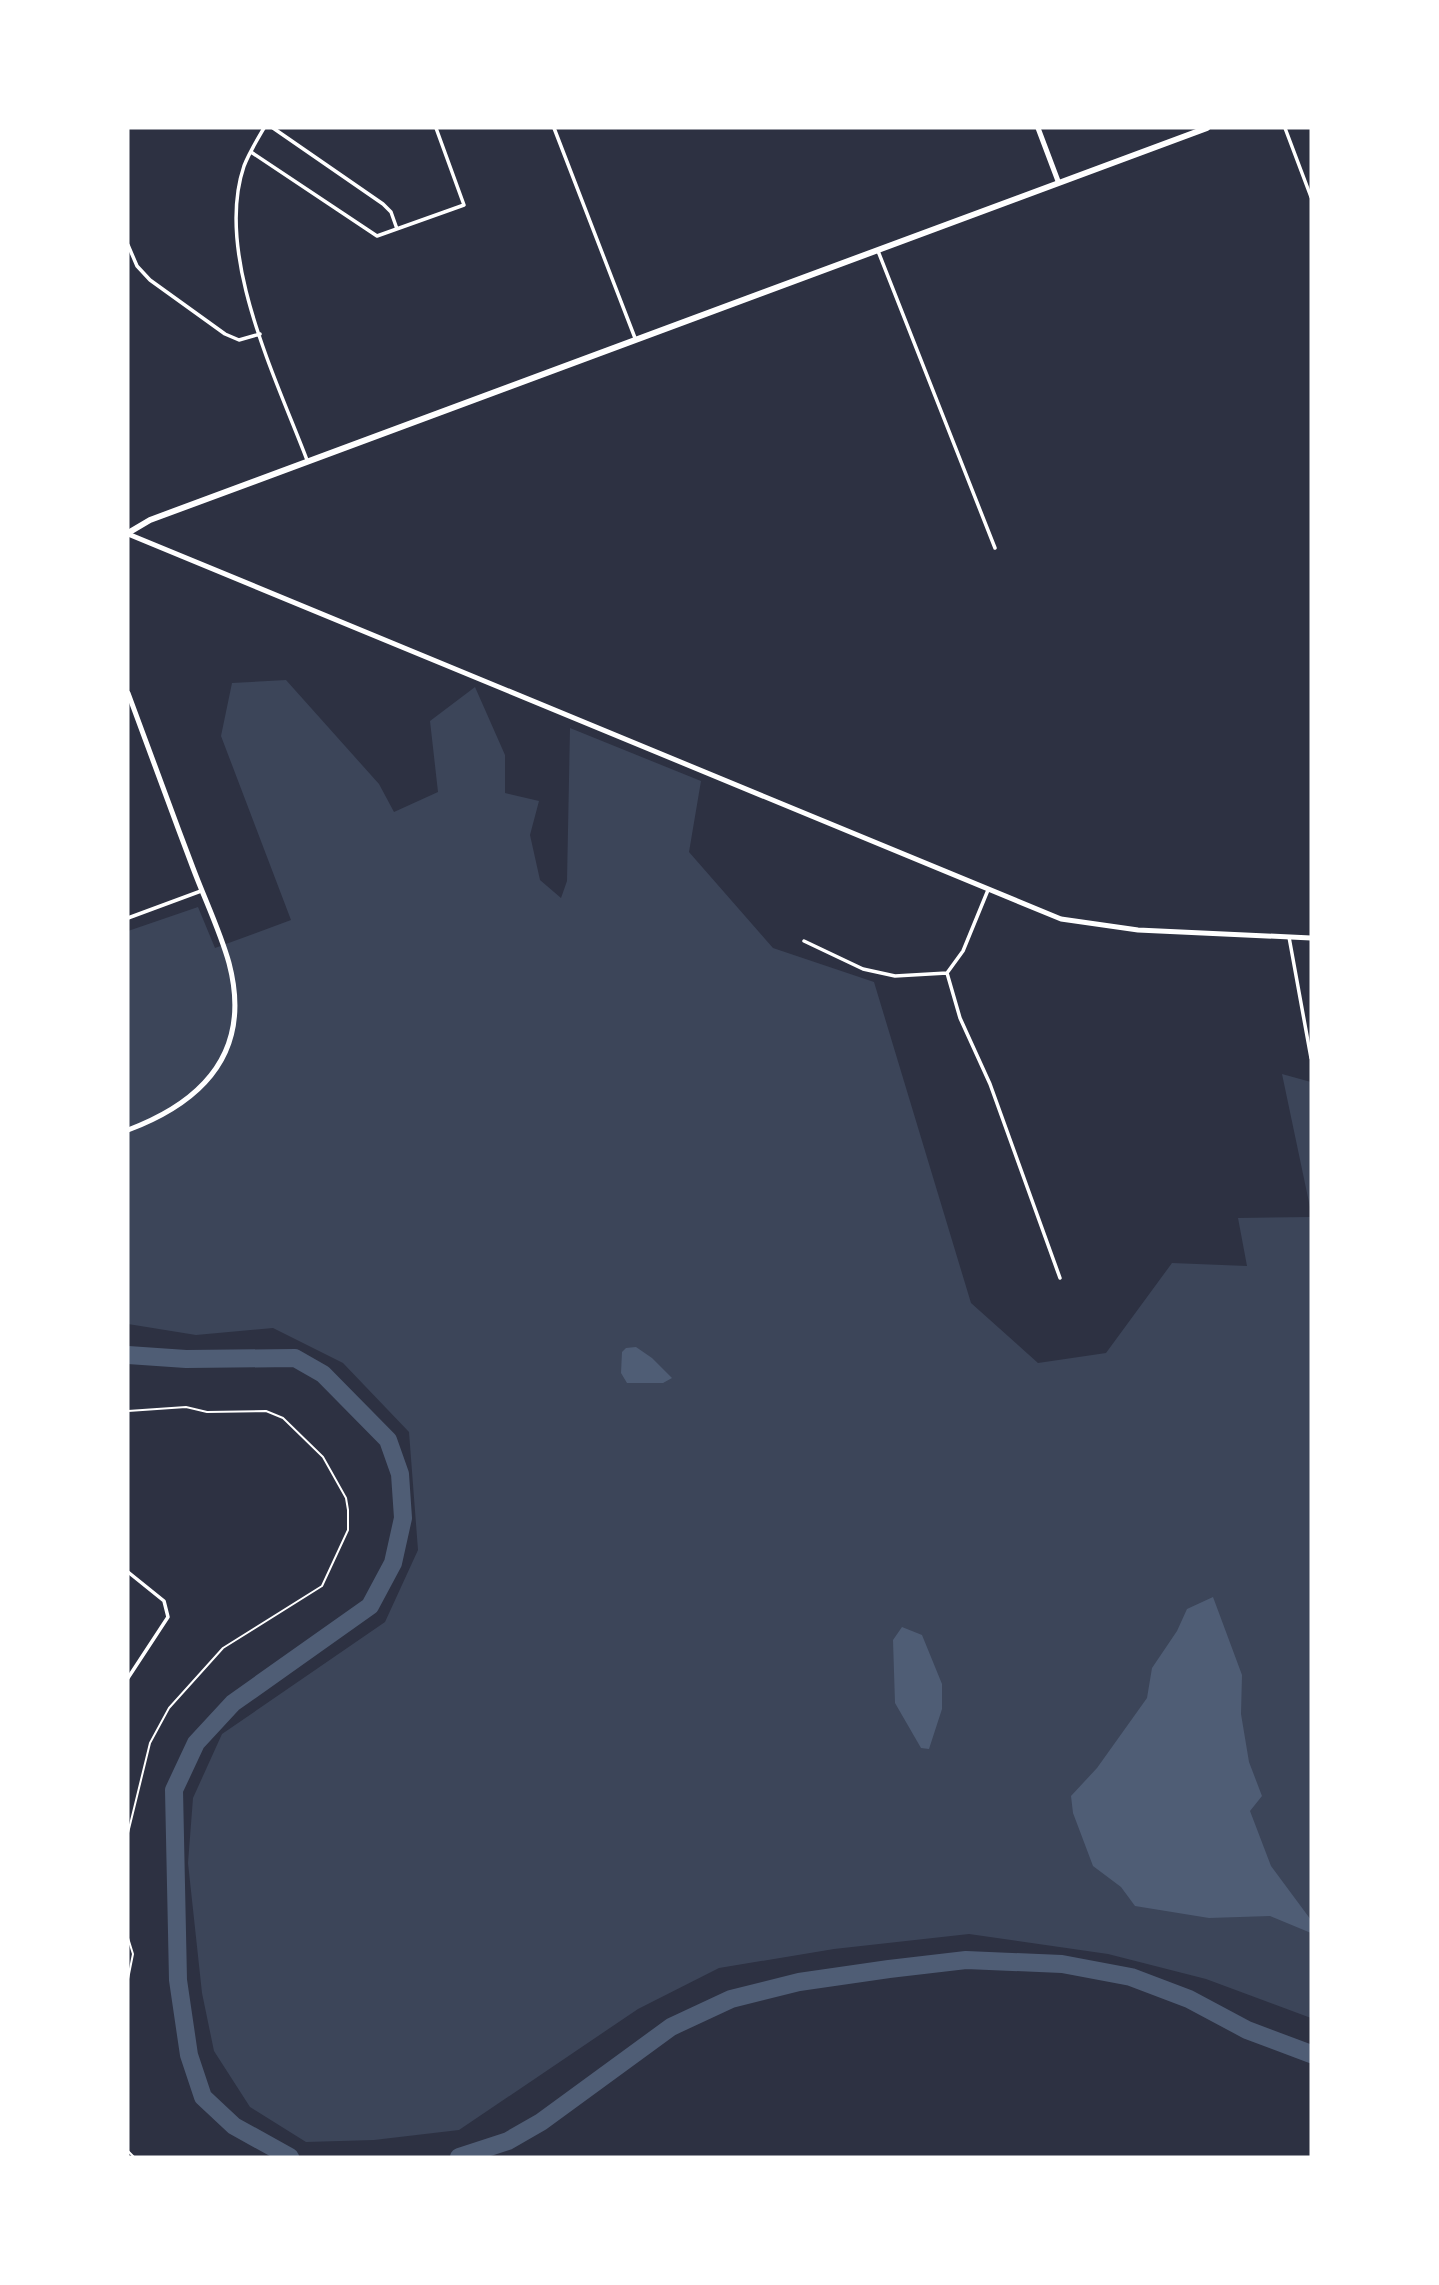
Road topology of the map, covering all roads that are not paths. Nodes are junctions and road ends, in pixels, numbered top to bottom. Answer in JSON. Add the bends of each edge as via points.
{"nodes":[{"id":1,"x":264,"y":128,"type":"edge"},
{"id":2,"x":273,"y":128,"type":"edge"},
{"id":3,"x":436,"y":128,"type":"edge"},
{"id":4,"x":554,"y":128,"type":"edge"},
{"id":5,"x":1038,"y":128,"type":"edge"},
{"id":6,"x":1207,"y":128,"type":"edge"},
{"id":7,"x":1285,"y":128,"type":"edge"},
{"id":8,"x":251,"y":152,"type":"junction"},
{"id":9,"x":1058,"y":181,"type":"junction"},
{"id":10,"x":1311,"y":197,"type":"edge"},
{"id":11,"x":397,"y":229,"type":"junction"},
{"id":12,"x":128,"y":246,"type":"edge"},
{"id":13,"x":877,"y":248,"type":"junction"},
{"id":14,"x":260,"y":334,"type":"junction"},
{"id":15,"x":635,"y":338,"type":"junction"},
{"id":16,"x":307,"y":460,"type":"junction"},
{"id":17,"x":128,"y":534,"type":"edge"},
{"id":18,"x":995,"y":548,"type":"dead end"},
{"id":19,"x":128,"y":694,"type":"edge"},
{"id":20,"x":988,"y":890,"type":"junction"},
{"id":21,"x":202,"y":891,"type":"junction"},
{"id":22,"x":128,"y":918,"type":"edge"},
{"id":23,"x":1289,"y":937,"type":"junction"},
{"id":24,"x":1311,"y":938,"type":"edge"},
{"id":25,"x":804,"y":941,"type":"dead end"},
{"id":26,"x":947,"y":973,"type":"junction"},
{"id":27,"x":1311,"y":1058,"type":"edge"},
{"id":28,"x":128,"y":1129,"type":"edge"},
{"id":29,"x":1060,"y":1278,"type":"dead end"},
{"id":30,"x":128,"y":1572,"type":"edge"},
{"id":31,"x":128,"y":1678,"type":"edge"}],
"edges":[{"from":1,"to":8,"type":"street"},
{"from":2,"to":11,"type":"street","via":[[383,204]]},
{"from":3,"to":11,"type":"street","via":[[464,205]]},
{"from":4,"to":15,"type":"street"},
{"from":5,"to":9,"type":"street"},
{"from":6,"to":9,"type":"main road"},
{"from":7,"to":10,"type":"street"},
{"from":8,"to":11,"type":"street","via":[[377,236]]},
{"from":8,"to":14,"type":"street","via":[[240,186],[240,254],[244,287]]},
{"from":9,"to":13,"type":"main road"},
{"from":12,"to":14,"type":"street","via":[[150,280],[225,334],[239,340]]},
{"from":13,"to":15,"type":"main road"},
{"from":13,"to":18,"type":"street"},
{"from":14,"to":16,"type":"street"},
{"from":15,"to":16,"type":"main road"},
{"from":16,"to":17,"type":"main road","via":[[150,520]]},
{"from":17,"to":20,"type":"street"},
{"from":19,"to":21,"type":"street"},
{"from":20,"to":23,"type":"street","via":[[1061,919],[1093,925]]},
{"from":20,"to":26,"type":"street","via":[[963,951]]},
{"from":21,"to":22,"type":"street"},
{"from":21,"to":28,"type":"street","via":[[233,981],[235,1004],[227,1047],[218,1066],[190,1098]]},
{"from":23,"to":24,"type":"street"},
{"from":23,"to":27,"type":"street"},
{"from":25,"to":26,"type":"street","via":[[863,969],[895,976]]},
{"from":26,"to":29,"type":"street"},
{"from":30,"to":31,"type":"street","via":[[157,1594],[167,1608],[164,1626]]}]}
